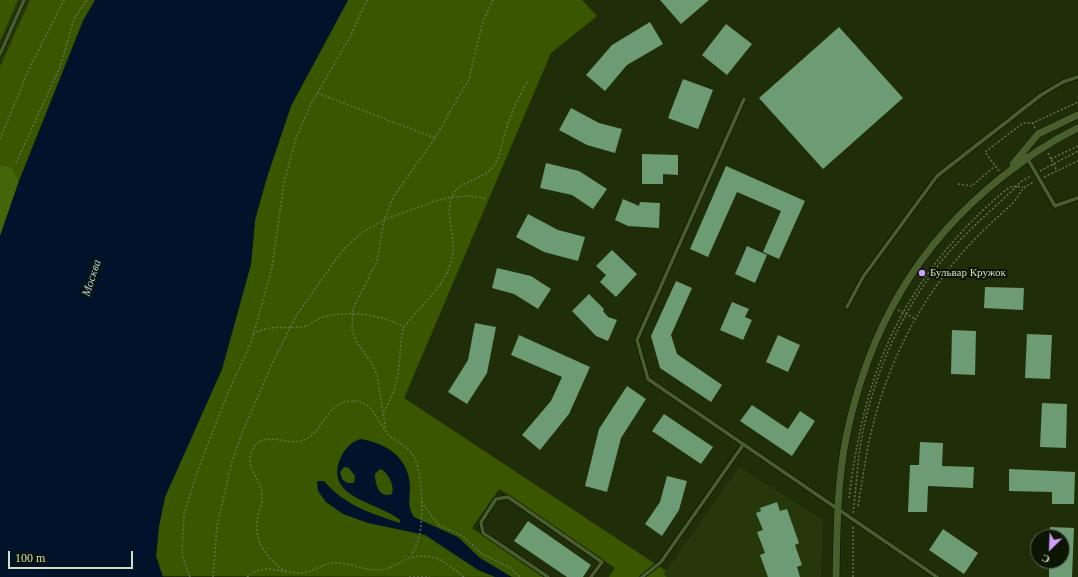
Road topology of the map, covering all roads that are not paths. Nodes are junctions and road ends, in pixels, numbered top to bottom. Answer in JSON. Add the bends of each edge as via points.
{"nodes":[{"id":1,"x":24,"y":0,"type":"edge"},
{"id":2,"x":0,"y":54,"type":"edge"},
{"id":3,"x":1078,"y":77,"type":"edge"},
{"id":4,"x":744,"y":99,"type":"dead end"},
{"id":5,"x":1078,"y":115,"type":"edge"},
{"id":6,"x":1078,"y":128,"type":"edge"},
{"id":7,"x":1025,"y":154,"type":"junction"},
{"id":8,"x":1078,"y":198,"type":"edge"},
{"id":9,"x":847,"y":307,"type":"dead end"},
{"id":10,"x":743,"y":445,"type":"junction"},
{"id":11,"x":838,"y":510,"type":"junction"},
{"id":12,"x":548,"y":577,"type":"edge"},
{"id":13,"x":591,"y":577,"type":"edge"},
{"id":14,"x":642,"y":577,"type":"edge"},
{"id":15,"x":836,"y":577,"type":"edge"},
{"id":16,"x":937,"y":577,"type":"edge"}],
"edges":[{"from":1,"to":2,"type":"lane"},
{"from":3,"to":9,"type":"lane","via":[[1041,95],[937,176],[863,277]]},
{"from":4,"to":10,"type":"lane","via":[[637,340],[648,379]]},
{"from":5,"to":7,"type":"street","via":[[1038,134]]},
{"from":6,"to":7,"type":"street"},
{"from":7,"to":8,"type":"lane","via":[[1055,206]]},
{"from":7,"to":11,"type":"street","via":[[946,230],[914,269],[891,307],[865,365],[854,401],[846,440]]},
{"from":10,"to":11,"type":"lane"},
{"from":10,"to":14,"type":"lane","via":[[661,562]]},
{"from":11,"to":15,"type":"street"},
{"from":11,"to":16,"type":"lane"},
{"from":12,"to":13,"type":"lane","via":[[483,532],[481,522],[496,500],[508,497],[602,562]]}]}
